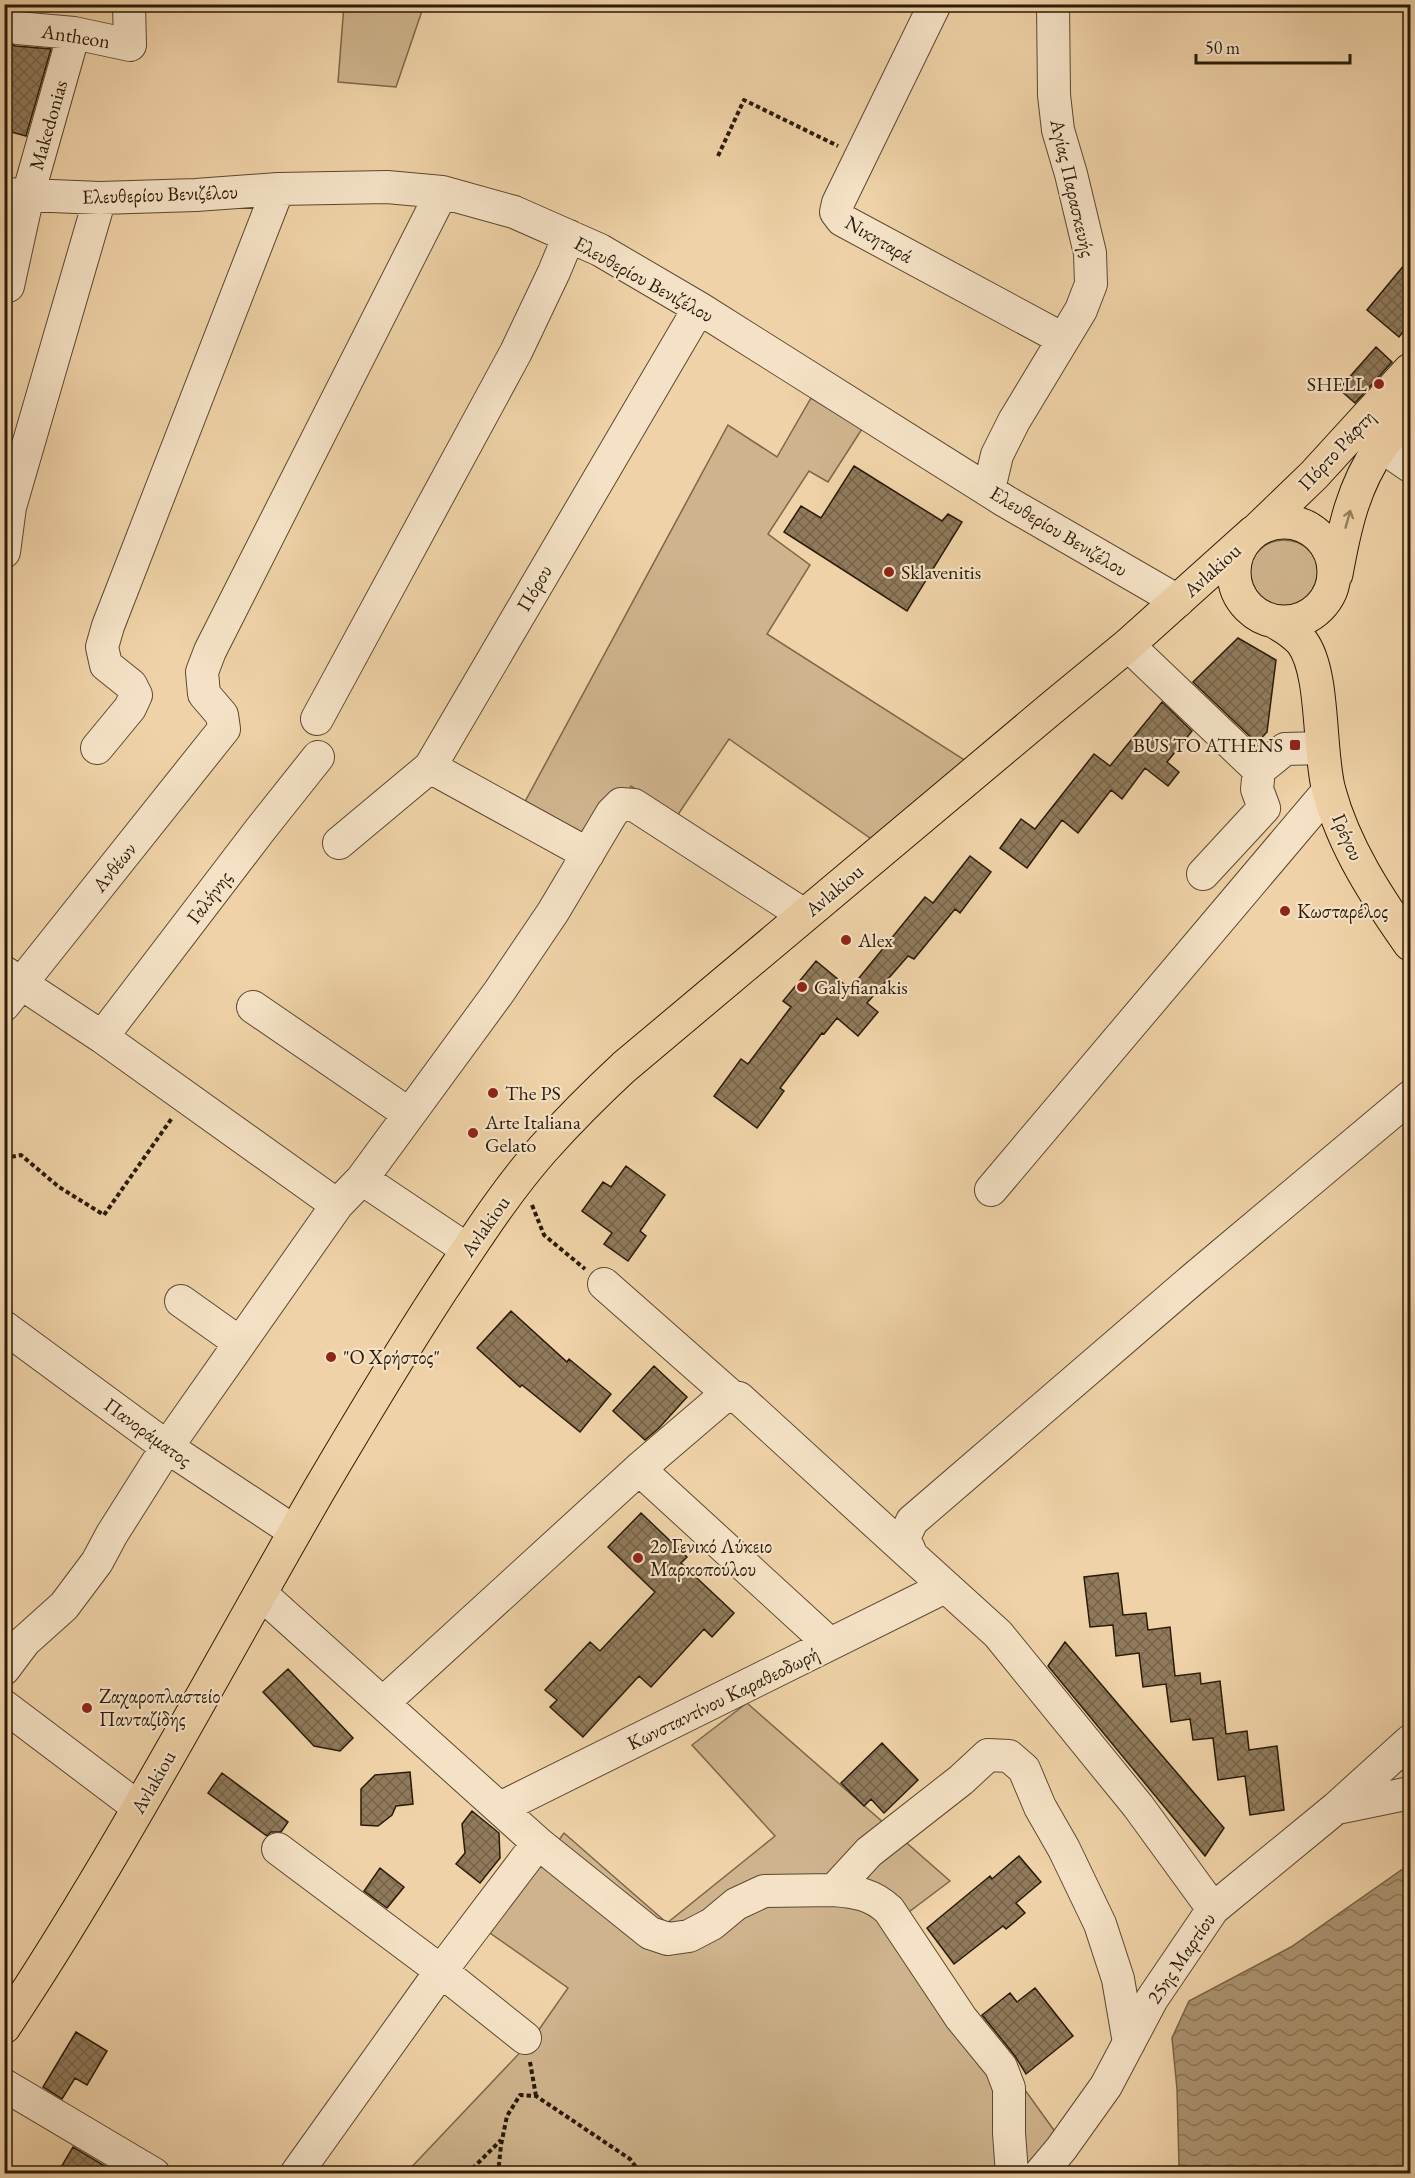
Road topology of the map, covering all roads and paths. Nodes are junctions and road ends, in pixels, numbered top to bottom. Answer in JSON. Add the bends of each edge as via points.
{"nodes":[{"id":1,"x":129,"y":4,"type":"edge"},
{"id":2,"x":935,"y":4,"type":"edge"},
{"id":3,"x":1053,"y":4,"type":"edge"},
{"id":4,"x":16,"y":28,"type":"dead end"},
{"id":5,"x":74,"y":33,"type":"junction"},
{"id":6,"x":718,"y":156,"type":"dead end"},
{"id":7,"x":860,"y":157,"type":"junction"},
{"id":8,"x":278,"y":189,"type":"junction"},
{"id":9,"x":442,"y":192,"type":"junction"},
{"id":10,"x":16,"y":194,"type":"edge"},
{"id":11,"x":100,"y":198,"type":"junction"},
{"id":12,"x":569,"y":236,"type":"junction"},
{"id":13,"x":8,"y":286,"type":"dead end"},
{"id":14,"x":699,"y":308,"type":"junction"},
{"id":15,"x":1063,"y":339,"type":"junction"},
{"id":16,"x":1410,"y":370,"type":"edge"},
{"id":17,"x":1410,"y":414,"type":"edge"},
{"id":18,"x":1381,"y":446,"type":"junction"},
{"id":19,"x":1410,"y":466,"type":"edge"},
{"id":20,"x":988,"y":489,"type":"junction"},
{"id":21,"x":1253,"y":533,"type":"junction"},
{"id":22,"x":4,"y":552,"type":"edge"},
{"id":23,"x":1333,"y":585,"type":"junction"},
{"id":24,"x":1178,"y":601,"type":"junction"},
{"id":25,"x":1246,"y":606,"type":"junction"},
{"id":26,"x":1277,"y":622,"type":"junction"},
{"id":27,"x":1128,"y":645,"type":"junction"},
{"id":28,"x":317,"y":719,"type":"dead end"},
{"id":29,"x":1321,"y":732,"type":"junction"},
{"id":30,"x":97,"y":748,"type":"dead end"},
{"id":31,"x":318,"y":757,"type":"dead end"},
{"id":32,"x":430,"y":766,"type":"junction"},
{"id":33,"x":1259,"y":770,"type":"junction"},
{"id":34,"x":1329,"y":790,"type":"junction"},
{"id":35,"x":1264,"y":808,"type":"junction"},
{"id":36,"x":1290,"y":835,"type":"junction"},
{"id":37,"x":339,"y":843,"type":"dead end"},
{"id":38,"x":588,"y":854,"type":"junction"},
{"id":39,"x":1203,"y":874,"type":"dead end"},
{"id":40,"x":804,"y":915,"type":"junction"},
{"id":41,"x":1410,"y":944,"type":"edge"},
{"id":42,"x":10,"y":987,"type":"edge"},
{"id":43,"x":253,"y":1007,"type":"dead end"},
{"id":44,"x":102,"y":1037,"type":"junction"},
{"id":45,"x":1410,"y":1097,"type":"edge"},
{"id":46,"x":187,"y":1098,"type":"junction"},
{"id":47,"x":409,"y":1114,"type":"junction"},
{"id":48,"x":4,"y":1158,"type":"edge"},
{"id":49,"x":531,"y":1164,"type":"junction"},
{"id":50,"x":362,"y":1179,"type":"junction"},
{"id":51,"x":991,"y":1190,"type":"dead end"},
{"id":52,"x":337,"y":1205,"type":"junction"},
{"id":53,"x":468,"y":1250,"type":"junction"},
{"id":54,"x":604,"y":1284,"type":"joint"},
{"id":55,"x":182,"y":1301,"type":"dead end"},
{"id":56,"x":10,"y":1342,"type":"edge"},
{"id":57,"x":240,"y":1343,"type":"junction"},
{"id":58,"x":731,"y":1396,"type":"junction"},
{"id":59,"x":167,"y":1447,"type":"junction"},
{"id":60,"x":639,"y":1469,"type":"junction"},
{"id":61,"x":295,"y":1532,"type":"junction"},
{"id":62,"x":912,"y":1556,"type":"junction"},
{"id":63,"x":945,"y":1587,"type":"junction"},
{"id":64,"x":260,"y":1593,"type":"junction"},
{"id":65,"x":830,"y":1644,"type":"junction"},
{"id":66,"x":4,"y":1669,"type":"edge"},
{"id":67,"x":383,"y":1703,"type":"junction"},
{"id":68,"x":4,"y":1706,"type":"edge"},
{"id":69,"x":1409,"y":1745,"type":"edge"},
{"id":70,"x":1410,"y":1793,"type":"edge"},
{"id":71,"x":139,"y":1808,"type":"junction"},
{"id":72,"x":500,"y":1808,"type":"junction"},
{"id":73,"x":1336,"y":1808,"type":"junction"},
{"id":74,"x":538,"y":1843,"type":"junction"},
{"id":75,"x":278,"y":1849,"type":"dead end"},
{"id":76,"x":834,"y":1890,"type":"junction"},
{"id":77,"x":1213,"y":1910,"type":"junction"},
{"id":78,"x":441,"y":1971,"type":"junction"},
{"id":79,"x":4,"y":2027,"type":"edge"},
{"id":80,"x":525,"y":2038,"type":"joint"},
{"id":81,"x":1129,"y":2043,"type":"junction"},
{"id":82,"x":4,"y":2085,"type":"edge"},
{"id":83,"x":536,"y":2096,"type":"junction"},
{"id":84,"x":502,"y":2140,"type":"junction"},
{"id":85,"x":154,"y":2174,"type":"edge"},
{"id":86,"x":296,"y":2174,"type":"edge"},
{"id":87,"x":467,"y":2174,"type":"edge"},
{"id":88,"x":498,"y":2174,"type":"edge"},
{"id":89,"x":641,"y":2174,"type":"edge"},
{"id":90,"x":1012,"y":2174,"type":"edge"},
{"id":91,"x":1040,"y":2174,"type":"edge"}],
"edges":[{"from":1,"to":5,"type":"street","name":"Antheon","via":[[129,45]]},
{"from":2,"to":7,"type":"street","name":"Νικηταρά"},
{"from":3,"to":15,"type":"street","name":"Αγίας Παρασκευής","via":[[1053,95],[1058,130],[1090,253],[1091,284]]},
{"from":4,"to":5,"type":"street","name":"Antheon"},
{"from":5,"to":10,"type":"street","name":"Makedonias"},
{"from":6,"to":7,"type":"path","via":[[744,100]]},
{"from":7,"to":15,"type":"street","name":"Νικηταρά","via":[[837,203],[836,212],[842,220]]},
{"from":8,"to":9,"type":"street","name":"Ελευθερίου Βενιζέλου","via":[[387,187]]},
{"from":8,"to":11,"type":"street","name":"Ελευθερίου Βενιζέλου"},
{"from":8,"to":30,"type":"street","via":[[108,626],[102,647],[106,665],[131,685],[136,695]]},
{"from":9,"to":12,"type":"street","name":"Ελευθερίου Βενιζέλου","via":[[514,212]]},
{"from":9,"to":42,"type":"street","name":"Ανθέων","via":[[210,651],[202,672],[204,694],[222,715],[224,729]]},
{"from":10,"to":11,"type":"street","name":"Ελευθερίου Βενιζέλου"},
{"from":10,"to":13,"type":"street","name":"Makedonias"},
{"from":11,"to":22,"type":"street","via":[[10,507]]},
{"from":12,"to":14,"type":"street","name":"Ελευθερίου Βενιζέλου"},
{"from":12,"to":28,"type":"street","via":[[516,352]]},
{"from":14,"to":20,"type":"street","name":"Ελευθερίου Βενιζέλου"},
{"from":14,"to":32,"type":"street","name":"Πόρου"},
{"from":15,"to":20,"type":"street","name":"Αγίας Παρασκευής","via":[[1014,421],[997,455]]},
{"from":16,"to":21,"type":"main road","name":"Πόρτο Ράφτη","via":[[1314,475]]},
{"from":17,"to":18,"type":"main road","name":"Πόρτο Ράφτη"},
{"from":18,"to":19,"type":"street"},
{"from":23,"to":18,"type":"main road","name":"Πόρτο Ράφτη","one_way":true,"via":[[1350,509]]},
{"from":20,"to":24,"type":"street","name":"Ελευθερίου Βενιζέλου"},
{"from":21,"to":23,"type":"main road","via":[[1275,522],[1289,521],[1317,533],[1333,557]]},
{"from":21,"to":24,"type":"main road","name":"Avlakiou"},
{"from":21,"to":25,"type":"main road","via":[[1237,554],[1234,572],[1237,590]]},
{"from":23,"to":26,"type":"main road","via":[[1321,608],[1308,617],[1293,623]]},
{"from":23,"to":29,"type":"main road","name":"Γρέγου","via":[[1322,648]]},
{"from":24,"to":25,"type":"main road","name":"Avlakiou","via":[[1207,592],[1222,593]]},
{"from":24,"to":27,"type":"main road","name":"Avlakiou"},
{"from":25,"to":26,"type":"main road","via":[[1260,617]]},
{"from":26,"to":29,"type":"main road","name":"Γρέγου","via":[[1306,648],[1314,669]]},
{"from":27,"to":33,"type":"street"},
{"from":27,"to":40,"type":"main road","name":"Avlakiou"},
{"from":29,"to":33,"type":"street","via":[[1285,749]]},
{"from":29,"to":34,"type":"main road","name":"Γρέγου"},
{"from":31,"to":44,"type":"street","name":"Γαλήνης"},
{"from":32,"to":37,"type":"street","name":"Πόρου"},
{"from":32,"to":38,"type":"street"},
{"from":33,"to":35,"type":"street","via":[[1257,789]]},
{"from":34,"to":36,"type":"street"},
{"from":34,"to":41,"type":"main road","name":"Γρέγου","via":[[1344,835],[1378,898]]},
{"from":35,"to":36,"type":"street"},
{"from":35,"to":39,"type":"street"},
{"from":36,"to":51,"type":"street"},
{"from":38,"to":40,"type":"street","via":[[612,813],[621,804],[634,805]]},
{"from":38,"to":47,"type":"street","via":[[499,992]]},
{"from":40,"to":49,"type":"main road","name":"Avlakiou","via":[[624,1066]]},
{"from":42,"to":44,"type":"street"},
{"from":43,"to":47,"type":"street"},
{"from":44,"to":46,"type":"street"},
{"from":45,"to":62,"type":"street","via":[[912,1521],[904,1538]]},
{"from":46,"to":48,"type":"path","via":[[104,1215],[59,1187],[21,1155]]},
{"from":46,"to":52,"type":"street"},
{"from":47,"to":50,"type":"street"},
{"from":49,"to":53,"type":"main road","name":"Avlakiou"},
{"from":49,"to":54,"type":"path","via":[[532,1207],[544,1235]]},
{"from":50,"to":52,"type":"street"},
{"from":50,"to":53,"type":"street"},
{"from":52,"to":57,"type":"street"},
{"from":53,"to":61,"type":"main road","name":"Avlakiou","via":[[380,1384]]},
{"from":54,"to":58,"type":"street"},
{"from":55,"to":57,"type":"street"},
{"from":56,"to":59,"type":"street","name":"Πανοράματος"},
{"from":57,"to":59,"type":"street"},
{"from":58,"to":60,"type":"street","via":[[722,1398]]},
{"from":58,"to":62,"type":"street","via":[[739,1398]]},
{"from":59,"to":61,"type":"street","name":"Πανοράματος"},
{"from":59,"to":66,"type":"street","via":[[97,1562],[64,1606],[25,1641]]},
{"from":60,"to":65,"type":"street"},
{"from":60,"to":67,"type":"street"},
{"from":61,"to":64,"type":"main road","name":"Avlakiou"},
{"from":62,"to":63,"type":"street"},
{"from":63,"to":65,"type":"street","name":"Κωνσταντίνου Καραθεοδωρή"},
{"from":63,"to":77,"type":"street","via":[[998,1634],[1138,1806]]},
{"from":64,"to":67,"type":"street"},
{"from":64,"to":71,"type":"main road","name":"Avlakiou"},
{"from":65,"to":72,"type":"street","name":"Κωνσταντίνου Καραθεοδωρή"},
{"from":67,"to":72,"type":"street"},
{"from":68,"to":71,"type":"street"},
{"from":69,"to":73,"type":"street"},
{"from":70,"to":73,"type":"street","name":"25ης Μαρτίου"},
{"from":71,"to":79,"type":"main road","name":"Avlakiou"},
{"from":72,"to":74,"type":"street"},
{"from":73,"to":77,"type":"street","name":"25ης Μαρτίου"},
{"from":74,"to":76,"type":"street","via":[[650,1934],[668,1939],[689,1936],[712,1924],[736,1904],[764,1891]]},
{"from":74,"to":78,"type":"street"},
{"from":75,"to":78,"type":"street"},
{"from":76,"to":81,"type":"street","via":[[869,1852],[988,1755],[1009,1756],[1024,1769],[1100,1924],[1118,1979]]},
{"from":76,"to":90,"type":"street","via":[[861,1892],[879,1900],[889,1910],[961,2018],[1002,2067],[1010,2088]]},
{"from":77,"to":81,"type":"street","name":"25ης Μαρτίου","via":[[1152,1999]]},
{"from":78,"to":80,"type":"street"},
{"from":78,"to":86,"type":"street"},
{"from":80,"to":83,"type":"path"},
{"from":81,"to":91,"type":"street","name":"25ης Μαρτίου","via":[[1106,2086]]},
{"from":82,"to":85,"type":"street"},
{"from":83,"to":84,"type":"path","via":[[520,2095],[507,2116]]},
{"from":83,"to":89,"type":"path","via":[[630,2159]]},
{"from":84,"to":87,"type":"path"},
{"from":84,"to":88,"type":"path"}]}
